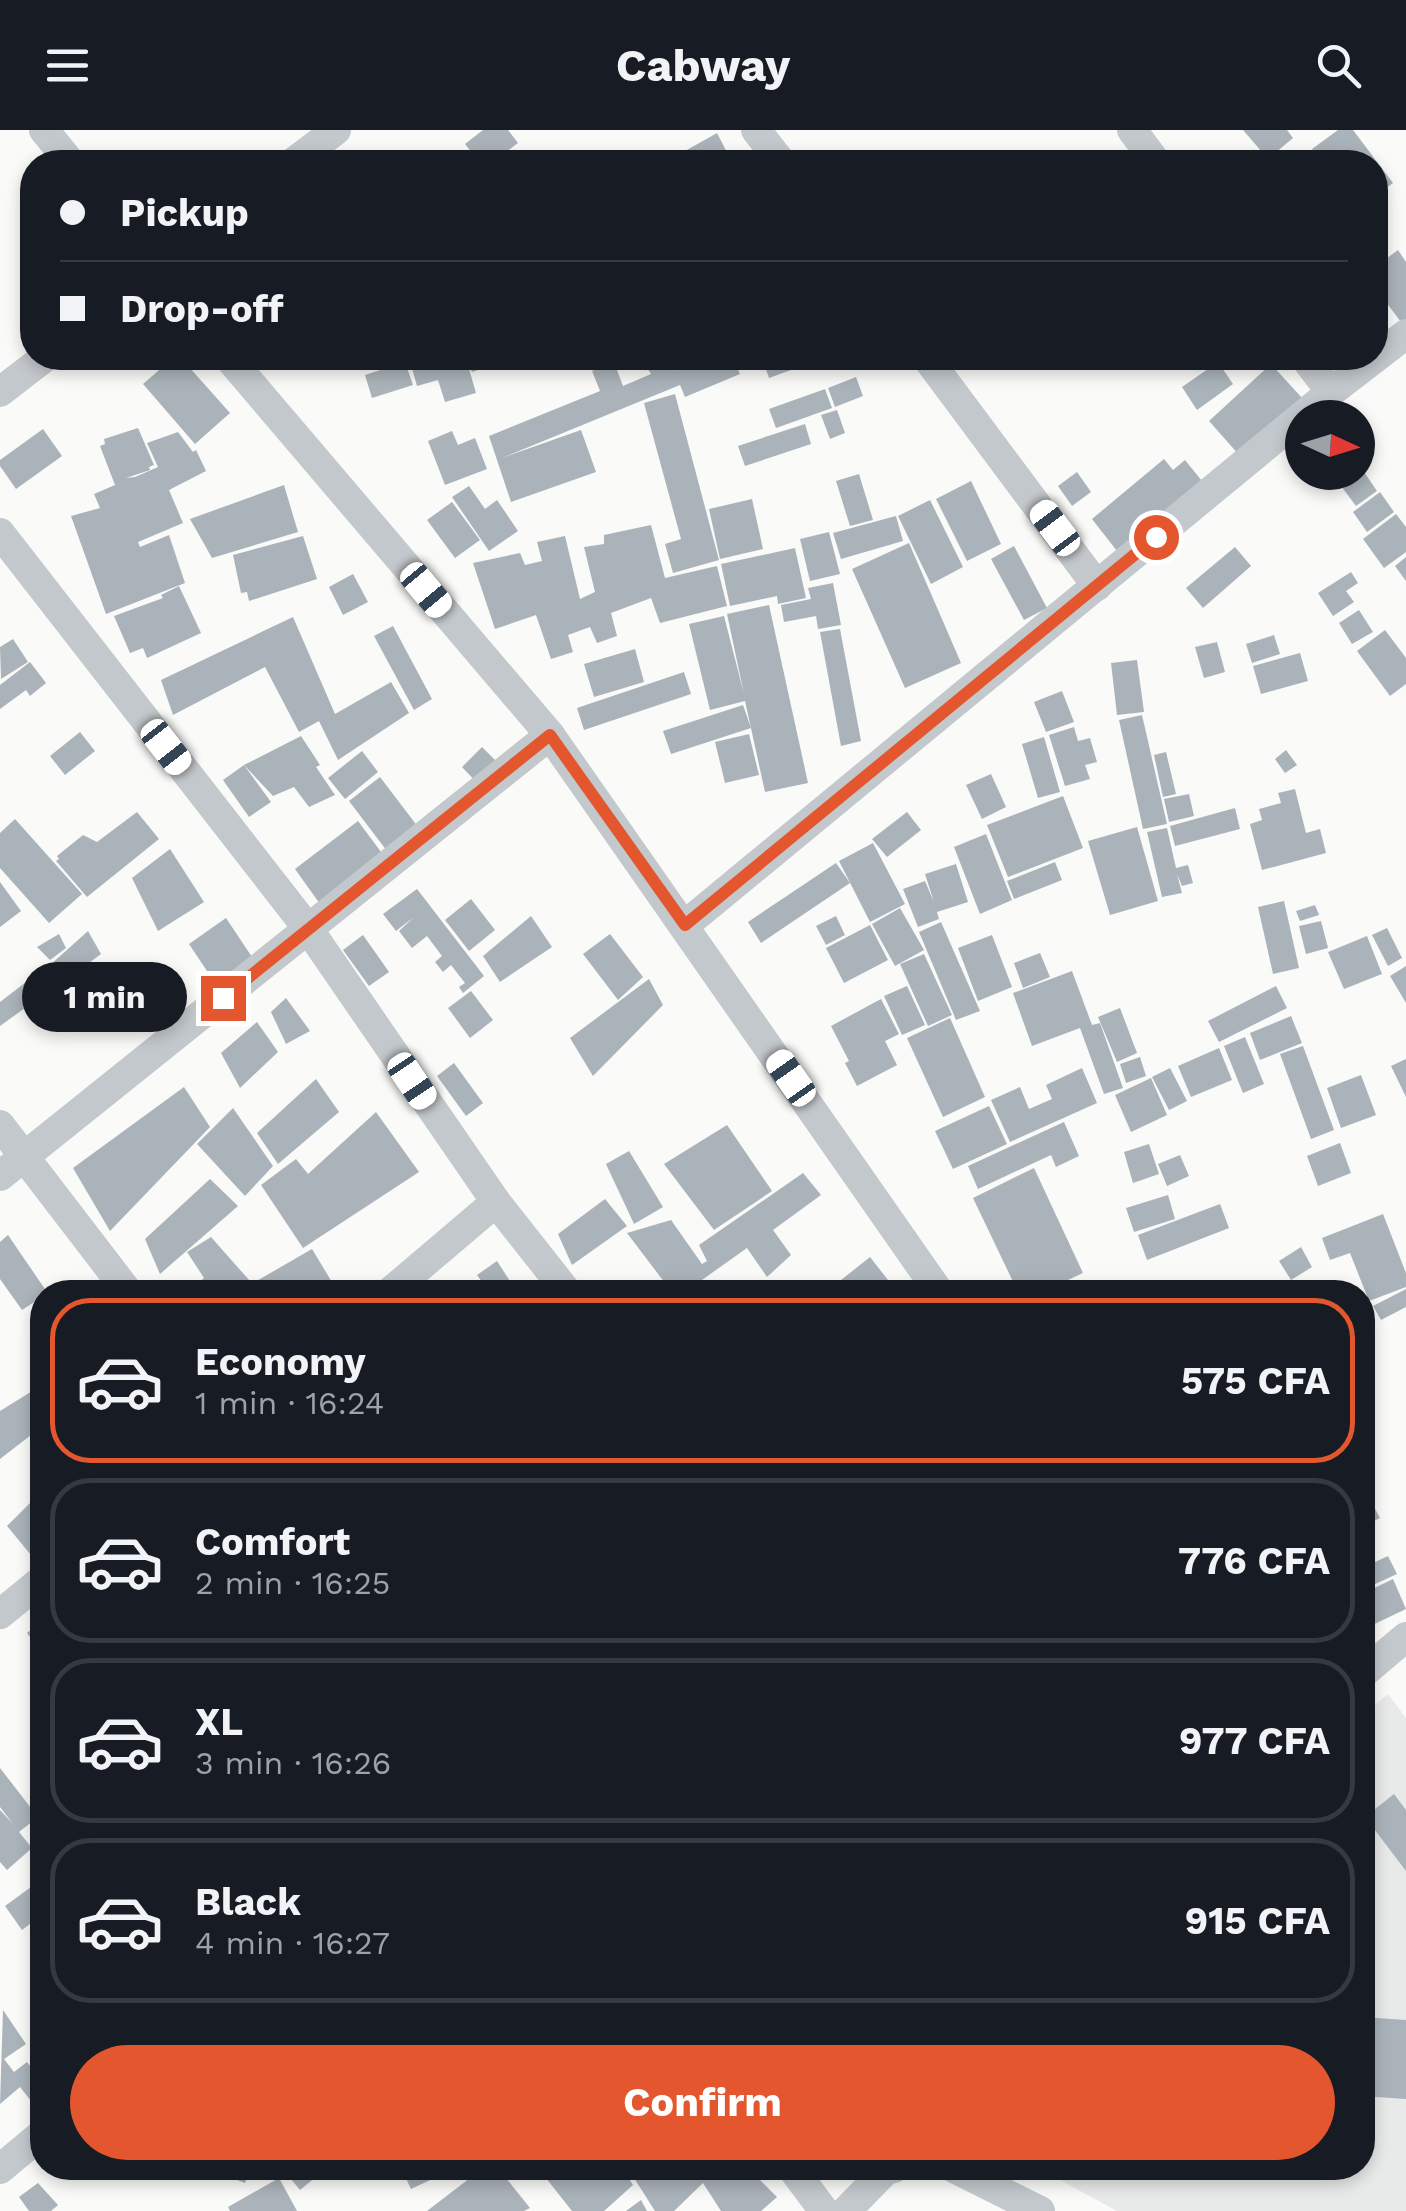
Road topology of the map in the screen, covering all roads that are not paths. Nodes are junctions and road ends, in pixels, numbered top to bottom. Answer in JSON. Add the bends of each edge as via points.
{"nodes":[{"id":1,"x":44,"y":130,"type":"edge"},
{"id":2,"x":336,"y":130,"type":"edge"},
{"id":3,"x":756,"y":130,"type":"edge"},
{"id":4,"x":60,"y":150,"type":"edge"},
{"id":5,"x":310,"y":150,"type":"edge"},
{"id":6,"x":772,"y":150,"type":"edge"},
{"id":7,"x":28,"y":370,"type":"edge"},
{"id":8,"x":239,"y":370,"type":"edge"},
{"id":9,"x":936,"y":370,"type":"edge"},
{"id":10,"x":1314,"y":370,"type":"edge"},
{"id":11,"x":1359,"y":370,"type":"edge"},
{"id":12,"x":0,"y":392,"type":"edge"},
{"id":13,"x":1331,"y":392,"type":"junction"},
{"id":14,"x":0,"y":533,"type":"edge"},
{"id":15,"x":1098,"y":586,"type":"junction"},
{"id":16,"x":550,"y":735,"type":"junction"},
{"id":17,"x":685,"y":925,"type":"junction"},
{"id":18,"x":309,"y":930,"type":"junction"},
{"id":19,"x":0,"y":1126,"type":"edge"},
{"id":20,"x":12,"y":1166,"type":"edge"},
{"id":21,"x":496,"y":1202,"type":"junction"},
{"id":22,"x":117,"y":1280,"type":"edge"},
{"id":23,"x":404,"y":1280,"type":"edge"},
{"id":24,"x":558,"y":1280,"type":"edge"},
{"id":25,"x":931,"y":1280,"type":"edge"},
{"id":26,"x":30,"y":1590,"type":"edge"},
{"id":27,"x":0,"y":1614,"type":"edge"},
{"id":28,"x":1401,"y":1652,"type":"edge"},
{"id":29,"x":1375,"y":1667,"type":"edge"},
{"id":30,"x":30,"y":2144,"type":"edge"},
{"id":31,"x":0,"y":2169,"type":"edge"},
{"id":32,"x":801,"y":2180,"type":"edge"},
{"id":33,"x":876,"y":2180,"type":"edge"},
{"id":34,"x":978,"y":2180,"type":"edge"},
{"id":35,"x":824,"y":2211,"type":"edge"},
{"id":36,"x":846,"y":2211,"type":"edge"},
{"id":37,"x":1040,"y":2211,"type":"edge"}],
"edges":[{"from":1,"to":4,"type":"street"},
{"from":2,"to":5,"type":"street"},
{"from":3,"to":6,"type":"street"},
{"from":7,"to":12,"type":"street"},
{"from":8,"to":16,"type":"street"},
{"from":9,"to":15,"type":"street"},
{"from":10,"to":13,"type":"street"},
{"from":11,"to":13,"type":"street"},
{"from":13,"to":15,"type":"street"},
{"from":14,"to":18,"type":"street"},
{"from":15,"to":17,"type":"street"},
{"from":16,"to":17,"type":"street"},
{"from":16,"to":18,"type":"street"},
{"from":17,"to":25,"type":"street"},
{"from":18,"to":20,"type":"street"},
{"from":18,"to":21,"type":"street"},
{"from":19,"to":20,"type":"street"},
{"from":20,"to":22,"type":"street"},
{"from":21,"to":23,"type":"street"},
{"from":21,"to":24,"type":"street"},
{"from":26,"to":27,"type":"street"},
{"from":28,"to":29,"type":"street"},
{"from":30,"to":31,"type":"street"},
{"from":32,"to":35,"type":"street"},
{"from":33,"to":36,"type":"street"},
{"from":34,"to":37,"type":"street"}]}
